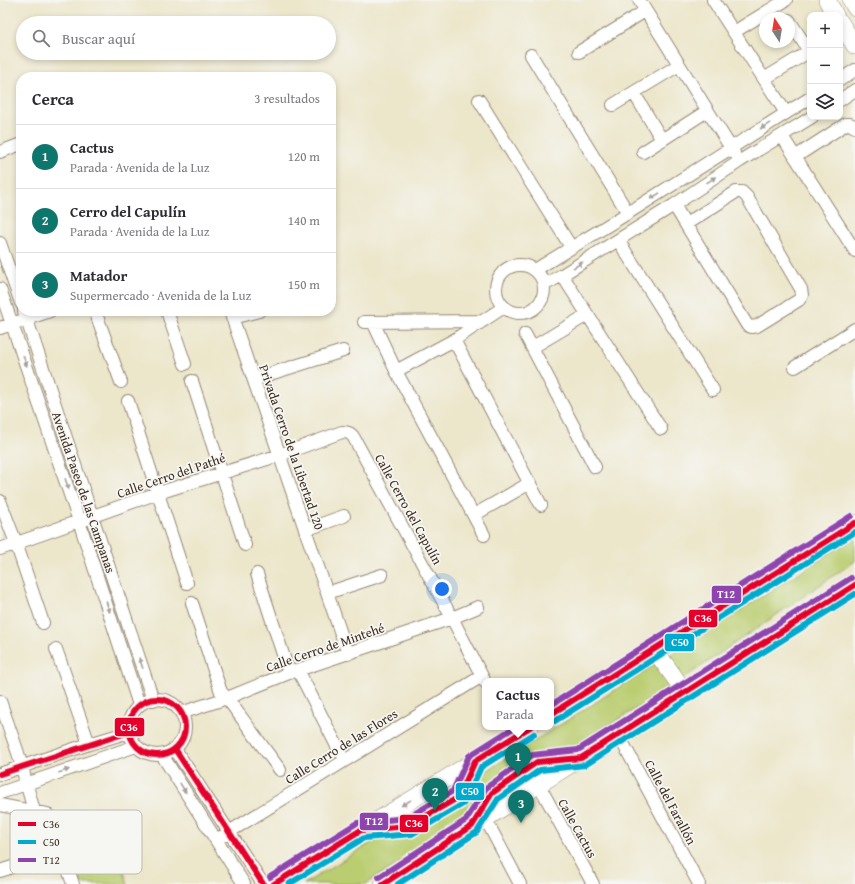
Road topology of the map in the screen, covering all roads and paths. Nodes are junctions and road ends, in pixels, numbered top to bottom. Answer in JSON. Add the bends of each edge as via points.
{"nodes":[{"id":1,"x":639,"y":0,"type":"edge"},
{"id":2,"x":713,"y":0,"type":"edge"},
{"id":3,"x":827,"y":0,"type":"edge"},
{"id":4,"x":851,"y":0,"type":"edge"},
{"id":5,"x":782,"y":2,"type":"edge"},
{"id":6,"x":855,"y":7,"type":"edge"},
{"id":7,"x":645,"y":11,"type":"junction"},
{"id":8,"x":786,"y":12,"type":"edge"},
{"id":9,"x":834,"y":12,"type":"edge"},
{"id":10,"x":843,"y":27,"type":"edge"},
{"id":11,"x":795,"y":30,"type":"edge"},
{"id":12,"x":734,"y":32,"type":"junction"},
{"id":13,"x":855,"y":46,"type":"edge"},
{"id":14,"x":807,"y":48,"type":"edge"},
{"id":15,"x":579,"y":52,"type":"dead end"},
{"id":16,"x":807,"y":52,"type":"edge"},
{"id":17,"x":531,"y":55,"type":"dead end"},
{"id":18,"x":679,"y":65,"type":"junction"},
{"id":19,"x":855,"y":70,"type":"edge"},
{"id":20,"x":843,"y":78,"type":"edge"},
{"id":21,"x":764,"y":79,"type":"junction"},
{"id":22,"x":855,"y":90,"type":"edge"},
{"id":23,"x":634,"y":93,"type":"junction"},
{"id":24,"x":843,"y":98,"type":"edge"},
{"id":25,"x":479,"y":100,"type":"dead end"},
{"id":26,"x":807,"y":100,"type":"edge"},
{"id":27,"x":613,"y":105,"type":"dead end"},
{"id":28,"x":707,"y":111,"type":"junction"},
{"id":29,"x":786,"y":113,"type":"junction"},
{"id":30,"x":807,"y":120,"type":"edge"},
{"id":31,"x":855,"y":127,"type":"edge"},
{"id":32,"x":782,"y":136,"type":"junction"},
{"id":33,"x":662,"y":140,"type":"junction"},
{"id":34,"x":16,"y":146,"type":"edge"},
{"id":35,"x":731,"y":148,"type":"junction"},
{"id":36,"x":0,"y":152,"type":"edge"},
{"id":37,"x":642,"y":152,"type":"dead end"},
{"id":38,"x":795,"y":156,"type":"junction"},
{"id":39,"x":740,"y":161,"type":"junction"},
{"id":40,"x":674,"y":205,"type":"junction"},
{"id":41,"x":628,"y":213,"type":"junction"},
{"id":42,"x":686,"y":224,"type":"junction"},
{"id":43,"x":618,"y":240,"type":"junction"},
{"id":44,"x":0,"y":243,"type":"edge"},
{"id":45,"x":571,"y":247,"type":"junction"},
{"id":46,"x":855,"y":251,"type":"edge"},
{"id":47,"x":535,"y":270,"type":"junction"},
{"id":48,"x":562,"y":275,"type":"junction"},
{"id":49,"x":544,"y":285,"type":"junction"},
{"id":50,"x":0,"y":289,"type":"edge"},
{"id":51,"x":16,"y":289,"type":"edge"},
{"id":52,"x":504,"y":306,"type":"junction"},
{"id":53,"x":587,"y":315,"type":"junction"},
{"id":54,"x":24,"y":316,"type":"edge"},
{"id":55,"x":25,"y":316,"type":"edge"},
{"id":56,"x":97,"y":316,"type":"edge"},
{"id":57,"x":169,"y":316,"type":"edge"},
{"id":58,"x":232,"y":316,"type":"edge"},
{"id":59,"x":483,"y":321,"type":"junction"},
{"id":60,"x":12,"y":324,"type":"junction"},
{"id":61,"x":0,"y":328,"type":"edge"},
{"id":62,"x":855,"y":329,"type":"edge"},
{"id":63,"x":525,"y":334,"type":"dead end"},
{"id":64,"x":454,"y":340,"type":"junction"},
{"id":65,"x":533,"y":347,"type":"junction"},
{"id":66,"x":343,"y":351,"type":"dead end"},
{"id":67,"x":186,"y":364,"type":"dead end"},
{"id":68,"x":795,"y":367,"type":"dead end"},
{"id":69,"x":396,"y":371,"type":"junction"},
{"id":70,"x":254,"y":379,"type":"junction"},
{"id":71,"x":192,"y":381,"type":"dead end"},
{"id":72,"x":122,"y":382,"type":"dead end"},
{"id":73,"x":713,"y":390,"type":"dead end"},
{"id":74,"x":128,"y":401,"type":"dead end"},
{"id":75,"x":661,"y":430,"type":"dead end"},
{"id":76,"x":352,"y":434,"type":"joint"},
{"id":77,"x":280,"y":455,"type":"junction"},
{"id":78,"x":595,"y":468,"type":"dead end"},
{"id":79,"x":221,"y":473,"type":"junction"},
{"id":80,"x":530,"y":483,"type":"junction"},
{"id":81,"x":158,"y":493,"type":"junction"},
{"id":82,"x":0,"y":501,"type":"edge"},
{"id":83,"x":541,"y":505,"type":"dead end"},
{"id":84,"x":474,"y":515,"type":"junction"},
{"id":85,"x":344,"y":516,"type":"dead end"},
{"id":86,"x":92,"y":517,"type":"junction"},
{"id":87,"x":79,"y":521,"type":"junction"},
{"id":88,"x":855,"y":523,"type":"edge"},
{"id":89,"x":305,"y":530,"type":"junction"},
{"id":90,"x":484,"y":534,"type":"dead end"},
{"id":91,"x":16,"y":543,"type":"junction"},
{"id":92,"x":245,"y":545,"type":"dead end"},
{"id":93,"x":0,"y":549,"type":"edge"},
{"id":94,"x":256,"y":574,"type":"dead end"},
{"id":95,"x":382,"y":575,"type":"dead end"},
{"id":96,"x":187,"y":583,"type":"dead end"},
{"id":97,"x":855,"y":585,"type":"edge"},
{"id":98,"x":327,"y":593,"type":"junction"},
{"id":99,"x":192,"y":603,"type":"dead end"},
{"id":100,"x":478,"y":607,"type":"dead end"},
{"id":101,"x":452,"y":618,"type":"junction"},
{"id":102,"x":43,"y":623,"type":"dead end"},
{"id":103,"x":56,"y":649,"type":"dead end"},
{"id":104,"x":654,"y":649,"type":"junction"},
{"id":105,"x":348,"y":654,"type":"junction"},
{"id":106,"x":294,"y":671,"type":"junction"},
{"id":107,"x":482,"y":678,"type":"edge"},
{"id":108,"x":482,"y":680,"type":"edge"},
{"id":109,"x":685,"y":692,"type":"junction"},
{"id":110,"x":227,"y":698,"type":"junction"},
{"id":111,"x":154,"y":700,"type":"junction"},
{"id":112,"x":0,"y":701,"type":"edge"},
{"id":113,"x":140,"y":705,"type":"junction"},
{"id":114,"x":554,"y":712,"type":"edge"},
{"id":115,"x":181,"y":713,"type":"junction"},
{"id":116,"x":129,"y":732,"type":"junction"},
{"id":117,"x":512,"y":732,"type":"edge"},
{"id":118,"x":618,"y":734,"type":"junction"},
{"id":119,"x":89,"y":744,"type":"junction"},
{"id":120,"x":136,"y":746,"type":"junction"},
{"id":121,"x":175,"y":749,"type":"junction"},
{"id":122,"x":340,"y":752,"type":"dead end"},
{"id":123,"x":162,"y":755,"type":"junction"},
{"id":124,"x":22,"y":767,"type":"junction"},
{"id":125,"x":280,"y":770,"type":"dead end"},
{"id":126,"x":0,"y":774,"type":"edge"},
{"id":127,"x":27,"y":784,"type":"junction"},
{"id":128,"x":539,"y":785,"type":"junction"},
{"id":129,"x":0,"y":793,"type":"edge"},
{"id":130,"x":0,"y":804,"type":"edge"},
{"id":131,"x":29,"y":810,"type":"edge"},
{"id":132,"x":34,"y":810,"type":"edge"},
{"id":133,"x":485,"y":818,"type":"junction"},
{"id":134,"x":229,"y":832,"type":"junction"},
{"id":135,"x":216,"y":840,"type":"junction"},
{"id":136,"x":10,"y":868,"type":"edge"},
{"id":137,"x":0,"y":871,"type":"edge"},
{"id":138,"x":70,"y":874,"type":"edge"},
{"id":139,"x":386,"y":883,"type":"edge"},
{"id":140,"x":73,"y":884,"type":"edge"},
{"id":141,"x":244,"y":884,"type":"edge"},
{"id":142,"x":263,"y":884,"type":"edge"},
{"id":143,"x":274,"y":884,"type":"edge"},
{"id":144,"x":520,"y":884,"type":"edge"},
{"id":145,"x":593,"y":884,"type":"edge"},
{"id":146,"x":699,"y":884,"type":"edge"}],
"edges":[{"from":1,"to":7,"type":"street"},
{"from":2,"to":12,"type":"street"},
{"from":3,"to":9,"type":"main road"},
{"from":4,"to":6,"type":"main road"},
{"from":5,"to":8,"type":"street"},
{"from":5,"to":12,"type":"street"},
{"from":7,"to":15,"type":"street"},
{"from":7,"to":18,"type":"street"},
{"from":10,"to":13,"type":"main road"},
{"from":11,"to":14,"type":"street"},
{"from":12,"to":21,"type":"street"},
{"from":16,"to":21,"type":"street"},
{"from":17,"to":41,"type":"street"},
{"from":18,"to":23,"type":"street"},
{"from":18,"to":28,"type":"street"},
{"from":19,"to":20,"type":"street"},
{"from":21,"to":29,"type":"street"},
{"from":22,"to":24,"type":"street"},
{"from":23,"to":27,"type":"street"},
{"from":23,"to":33,"type":"street"},
{"from":25,"to":45,"type":"street"},
{"from":26,"to":29,"type":"street"},
{"from":28,"to":33,"type":"street"},
{"from":28,"to":35,"type":"street"},
{"from":29,"to":35,"type":"street","one_way":true},
{"from":30,"to":32,"type":"street"},
{"from":31,"to":38,"type":"street","via":[[846,124]]},
{"from":32,"to":38,"type":"street"},
{"from":32,"to":39,"type":"street"},
{"from":33,"to":37,"type":"street"},
{"from":34,"to":36,"type":"street"},
{"from":35,"to":39,"type":"street"},
{"from":35,"to":41,"type":"street","one_way":true},
{"from":38,"to":46,"type":"street"},
{"from":40,"to":39,"type":"street","one_way":true},
{"from":40,"to":42,"type":"street"},
{"from":40,"to":43,"type":"street"},
{"from":41,"to":45,"type":"street"},
{"from":42,"to":42,"type":"street","via":[[747,325],[757,326],[799,300],[802,295],[801,288],[742,192],[736,192]]},
{"from":48,"to":43,"type":"street","one_way":true},
{"from":43,"to":73,"type":"street"},
{"from":44,"to":51,"type":"street"},
{"from":45,"to":47,"type":"street"},
{"from":47,"to":49,"type":"street"},
{"from":47,"to":52,"type":"street","via":[[527,266],[518,266],[502,274],[497,283],[496,293]]},
{"from":48,"to":49,"type":"street"},
{"from":48,"to":53,"type":"street"},
{"from":49,"to":52,"type":"street","via":[[544,294],[534,309],[525,313],[515,313]]},
{"from":50,"to":60,"type":"street","name":"Avenida Paseo de las Campanas"},
{"from":52,"to":59,"type":"street"},
{"from":53,"to":65,"type":"street"},
{"from":53,"to":75,"type":"street"},
{"from":54,"to":60,"type":"street"},
{"from":55,"to":86,"type":"street","name":"Avenida Paseo de las Campanas"},
{"from":56,"to":72,"type":"street"},
{"from":57,"to":67,"type":"street"},
{"from":58,"to":70,"type":"street","name":"Privada Cerro de la Libertad 120"},
{"from":59,"to":64,"type":"street"},
{"from":59,"to":69,"type":"street","via":[[368,322]]},
{"from":60,"to":61,"type":"street"},
{"from":60,"to":87,"type":"street","name":"Avenida Paseo de las Campanas","one_way":true},
{"from":62,"to":68,"type":"street"},
{"from":63,"to":65,"type":"street"},
{"from":64,"to":69,"type":"street"},
{"from":64,"to":80,"type":"street"},
{"from":65,"to":78,"type":"street"},
{"from":66,"to":70,"type":"street"},
{"from":69,"to":84,"type":"street"},
{"from":70,"to":77,"type":"street","name":"Privada Cerro de la Libertad 120"},
{"from":71,"to":79,"type":"street"},
{"from":74,"to":81,"type":"street"},
{"from":76,"to":77,"type":"street","name":"Calle Cerro del Pathé","via":[[342,432]]},
{"from":76,"to":101,"type":"street","name":"Calle Cerro del Capulín"},
{"from":77,"to":79,"type":"street","name":"Calle Cerro del Pathé"},
{"from":77,"to":89,"type":"street","name":"Privada Cerro de la Libertad 120"},
{"from":79,"to":81,"type":"street","name":"Calle Cerro del Pathé"},
{"from":79,"to":92,"type":"street"},
{"from":80,"to":83,"type":"street"},
{"from":80,"to":84,"type":"street"},
{"from":81,"to":86,"type":"street","name":"Calle Cerro del Pathé"},
{"from":81,"to":96,"type":"street"},
{"from":82,"to":91,"type":"street"},
{"from":84,"to":90,"type":"street"},
{"from":85,"to":89,"type":"street"},
{"from":86,"to":87,"type":"street","name":"Calle Cerro del Pathé"},
{"from":111,"to":86,"type":"street","name":"Avenida Paseo de las Campanas","one_way":true},
{"from":87,"to":91,"type":"street","name":"Calle Cerro del Pathé"},
{"from":87,"to":113,"type":"street","name":"Avenida Paseo de las Campanas","one_way":true},
{"from":88,"to":104,"type":"main road"},
{"from":89,"to":98,"type":"street","name":"Privada Cerro de la Libertad 120"},
{"from":91,"to":93,"type":"street","name":"Calle Cerro del Pathé"},
{"from":91,"to":102,"type":"street"},
{"from":94,"to":106,"type":"street"},
{"from":95,"to":98,"type":"street"},
{"from":97,"to":109,"type":"main road"},
{"from":98,"to":105,"type":"street","name":"Privada Cerro de la Libertad 120"},
{"from":99,"to":110,"type":"street","via":[[221,692]]},
{"from":100,"to":101,"type":"street","name":"Calle Cerro de Mintehé"},
{"from":101,"to":105,"type":"street","name":"Calle Cerro de Mintehé"},
{"from":101,"to":107,"type":"street","name":"Calle Cerro del Capulín"},
{"from":103,"to":119,"type":"street"},
{"from":104,"to":109,"type":"main road"},
{"from":104,"to":114,"type":"main road"},
{"from":105,"to":106,"type":"street","name":"Calle Cerro de Mintehé"},
{"from":106,"to":110,"type":"street","name":"Calle Cerro de Mintehé"},
{"from":106,"to":122,"type":"street"},
{"from":108,"to":134,"type":"street","name":"Calle Cerro de las Flores"},
{"from":109,"to":118,"type":"main road"},
{"from":110,"to":115,"type":"street","name":"Calle Cerro de Mintehé"},
{"from":110,"to":125,"type":"street"},
{"from":111,"to":113,"type":"street"},
{"from":111,"to":115,"type":"street","via":[[164,700],[174,705]]},
{"from":112,"to":124,"type":"street"},
{"from":113,"to":116,"type":"street","via":[[132,713]]},
{"from":115,"to":121,"type":"street","via":[[183,737]]},
{"from":116,"to":119,"type":"street"},
{"from":116,"to":120,"type":"street"},
{"from":117,"to":143,"type":"main road","one_way":true},
{"from":118,"to":128,"type":"main road"},
{"from":118,"to":146,"type":"street","name":"Calle del Farallón"},
{"from":119,"to":124,"type":"street"},
{"from":120,"to":123,"type":"street","via":[[149,754]]},
{"from":127,"to":120,"type":"street","one_way":true},
{"from":121,"to":123,"type":"street"},
{"from":121,"to":134,"type":"street"},
{"from":123,"to":135,"type":"street","one_way":true},
{"from":124,"to":126,"type":"street"},
{"from":124,"to":127,"type":"street"},
{"from":127,"to":129,"type":"street"},
{"from":127,"to":132,"type":"street"},
{"from":128,"to":133,"type":"main road"},
{"from":128,"to":145,"type":"street","name":"Calle Cactus"},
{"from":130,"to":131,"type":"street"},
{"from":133,"to":139,"type":"main road"},
{"from":133,"to":144,"type":"street"},
{"from":134,"to":135,"type":"street","name":"Calle Cerro de las Flores"},
{"from":134,"to":142,"type":"street"},
{"from":135,"to":141,"type":"street"},
{"from":136,"to":137,"type":"street"},
{"from":138,"to":140,"type":"street"}]}
